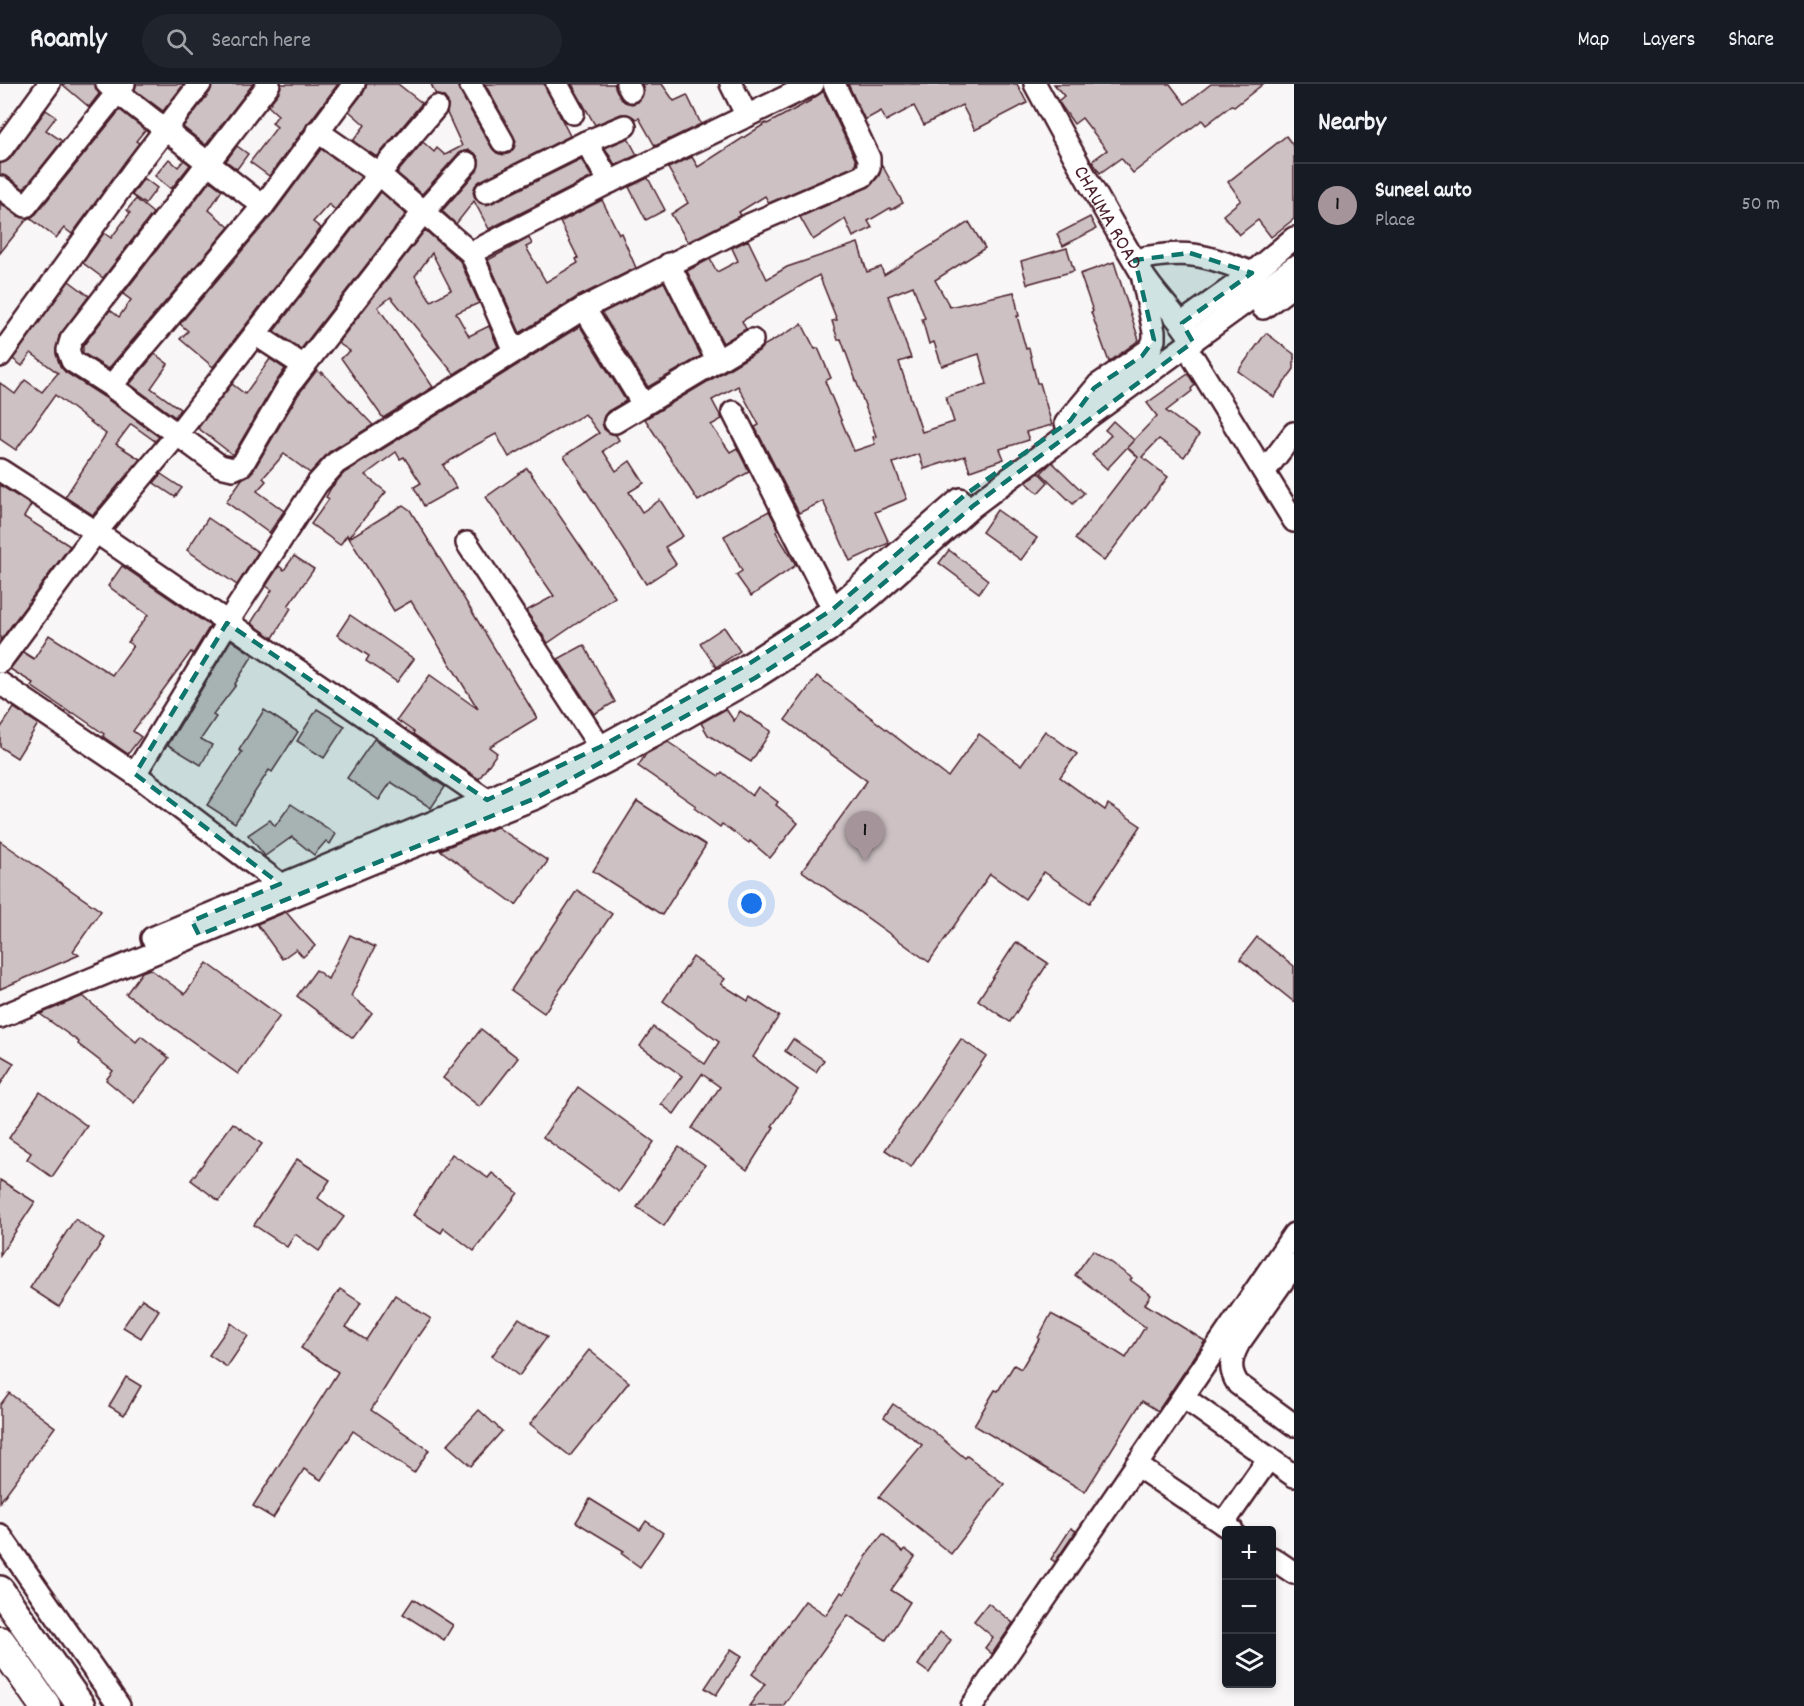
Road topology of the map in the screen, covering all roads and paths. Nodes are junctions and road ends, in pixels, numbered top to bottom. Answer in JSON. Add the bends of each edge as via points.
{"nodes":[{"id":1,"x":49,"y":84,"type":"edge"},
{"id":2,"x":200,"y":84,"type":"edge"},
{"id":3,"x":269,"y":84,"type":"edge"},
{"id":4,"x":354,"y":84,"type":"edge"},
{"id":5,"x":470,"y":84,"type":"edge"},
{"id":6,"x":557,"y":84,"type":"edge"},
{"id":7,"x":731,"y":84,"type":"edge"},
{"id":8,"x":813,"y":84,"type":"edge"},
{"id":9,"x":834,"y":84,"type":"edge"},
{"id":10,"x":1035,"y":84,"type":"edge"},
{"id":11,"x":116,"y":87,"type":"edge"},
{"id":12,"x":436,"y":107,"type":"dead end"},
{"id":13,"x":573,"y":114,"type":"dead end"},
{"id":14,"x":747,"y":116,"type":"junction"},
{"id":15,"x":625,"y":126,"type":"dead end"},
{"id":16,"x":165,"y":129,"type":"junction"},
{"id":17,"x":317,"y":131,"type":"junction"},
{"id":18,"x":503,"y":142,"type":"dead end"},
{"id":19,"x":586,"y":142,"type":"junction"},
{"id":20,"x":0,"y":151,"type":"edge"},
{"id":21,"x":467,"y":163,"type":"dead end"},
{"id":22,"x":209,"y":164,"type":"junction"},
{"id":23,"x":379,"y":174,"type":"junction"},
{"id":24,"x":610,"y":183,"type":"junction"},
{"id":25,"x":0,"y":187,"type":"edge"},
{"id":26,"x":486,"y":192,"type":"dead end"},
{"id":27,"x":263,"y":206,"type":"junction"},
{"id":28,"x":425,"y":209,"type":"junction"},
{"id":29,"x":1294,"y":238,"type":"edge"},
{"id":30,"x":471,"y":253,"type":"junction"},
{"id":31,"x":669,"y":264,"type":"junction"},
{"id":32,"x":1139,"y":267,"type":"junction"},
{"id":33,"x":1294,"y":267,"type":"edge"},
{"id":34,"x":1251,"y":273,"type":"junction"},
{"id":35,"x":1294,"y":285,"type":"edge"},
{"id":36,"x":585,"y":308,"type":"junction"},
{"id":37,"x":1182,"y":323,"type":"junction"},
{"id":38,"x":255,"y":334,"type":"junction"},
{"id":39,"x":752,"y":340,"type":"dead end"},
{"id":40,"x":514,"y":351,"type":"junction"},
{"id":41,"x":1193,"y":351,"type":"junction"},
{"id":42,"x":0,"y":356,"type":"edge"},
{"id":43,"x":717,"y":360,"type":"junction"},
{"id":44,"x":304,"y":366,"type":"junction"},
{"id":45,"x":111,"y":386,"type":"junction"},
{"id":46,"x":643,"y":404,"type":"junction"},
{"id":47,"x":733,"y":412,"type":"dead end"},
{"id":48,"x":615,"y":422,"type":"dead end"},
{"id":49,"x":1076,"y":424,"type":"junction"},
{"id":50,"x":1294,"y":433,"type":"edge"},
{"id":51,"x":176,"y":436,"type":"junction"},
{"id":52,"x":0,"y":470,"type":"edge"},
{"id":53,"x":1264,"y":472,"type":"junction"},
{"id":54,"x":1294,"y":521,"type":"edge"},
{"id":55,"x":96,"y":532,"type":"junction"},
{"id":56,"x":467,"y":543,"type":"dead end"},
{"id":57,"x":832,"y":609,"type":"junction"},
{"id":58,"x":227,"y":623,"type":"junction"},
{"id":59,"x":0,"y":662,"type":"edge"},
{"id":60,"x":751,"y":672,"type":"junction"},
{"id":61,"x":0,"y":682,"type":"edge"},
{"id":62,"x":600,"y":747,"type":"junction"},
{"id":63,"x":135,"y":774,"type":"junction"},
{"id":64,"x":491,"y":807,"type":"junction"},
{"id":65,"x":284,"y":891,"type":"junction"},
{"id":66,"x":195,"y":928,"type":"junction"},
{"id":67,"x":0,"y":1003,"type":"edge"},
{"id":68,"x":0,"y":1017,"type":"edge"},
{"id":69,"x":1294,"y":1234,"type":"edge"},
{"id":70,"x":1294,"y":1265,"type":"edge"},
{"id":71,"x":1183,"y":1397,"type":"junction"},
{"id":72,"x":1294,"y":1425,"type":"edge"},
{"id":73,"x":1269,"y":1458,"type":"junction"},
{"id":74,"x":1136,"y":1465,"type":"junction"},
{"id":75,"x":1294,"y":1476,"type":"edge"},
{"id":76,"x":1227,"y":1526,"type":"edge"},
{"id":77,"x":1229,"y":1526,"type":"edge"},
{"id":78,"x":0,"y":1535,"type":"edge"},
{"id":79,"x":0,"y":1590,"type":"edge"},
{"id":80,"x":0,"y":1642,"type":"edge"},
{"id":81,"x":45,"y":1706,"type":"edge"},
{"id":82,"x":81,"y":1706,"type":"edge"},
{"id":83,"x":119,"y":1706,"type":"edge"},
{"id":84,"x":972,"y":1706,"type":"edge"}],
"edges":[{"from":1,"to":20,"type":"street"},
{"from":2,"to":16,"type":"street"},
{"from":3,"to":22,"type":"street"},
{"from":4,"to":17,"type":"street"},
{"from":5,"to":18,"type":"street"},
{"from":6,"to":13,"type":"street"},
{"from":7,"to":14,"type":"street"},
{"from":8,"to":14,"type":"street"},
{"from":9,"to":31,"type":"street","via":[[869,158],[869,168],[863,176]]},
{"from":10,"to":32,"type":"street","name":"CHAUMA ROAD","via":[[1089,186]]},
{"from":11,"to":16,"type":"street"},
{"from":11,"to":25,"type":"street","via":[[26,206]]},
{"from":12,"to":23,"type":"street"},
{"from":14,"to":24,"type":"street"},
{"from":15,"to":19,"type":"street"},
{"from":16,"to":22,"type":"street"},
{"from":16,"to":42,"type":"street"},
{"from":17,"to":23,"type":"street"},
{"from":17,"to":27,"type":"street"},
{"from":19,"to":24,"type":"street"},
{"from":19,"to":26,"type":"street"},
{"from":21,"to":28,"type":"street"},
{"from":22,"to":27,"type":"street"},
{"from":22,"to":45,"type":"street","via":[[71,340],[68,350],[72,361]]},
{"from":23,"to":28,"type":"street"},
{"from":23,"to":38,"type":"street"},
{"from":24,"to":30,"type":"street"},
{"from":27,"to":45,"type":"street"},
{"from":28,"to":30,"type":"street"},
{"from":28,"to":44,"type":"street"},
{"from":29,"to":34,"type":"street"},
{"from":30,"to":40,"type":"street"},
{"from":31,"to":36,"type":"street"},
{"from":31,"to":43,"type":"street"},
{"from":32,"to":34,"type":"street","via":[[1163,254],[1190,254]]},
{"from":32,"to":37,"type":"street","name":"CHAUMA ROAD"},
{"from":32,"to":49,"type":"street","via":[[1154,340],[1150,349],[1098,385]]},
{"from":33,"to":41,"type":"street","via":[[1227,317]]},
{"from":34,"to":37,"type":"street"},
{"from":35,"to":41,"type":"street"},
{"from":36,"to":40,"type":"street"},
{"from":36,"to":46,"type":"street"},
{"from":37,"to":41,"type":"street","name":"CHAUMA ROAD"},
{"from":38,"to":44,"type":"street"},
{"from":38,"to":51,"type":"street"},
{"from":39,"to":43,"type":"street"},
{"from":40,"to":58,"type":"street","via":[[336,463]]},
{"from":41,"to":49,"type":"street"},
{"from":41,"to":53,"type":"street","name":"CHAUMA ROAD"},
{"from":43,"to":46,"type":"street"},
{"from":44,"to":51,"type":"street","via":[[242,465],[232,469],[220,466]]},
{"from":45,"to":51,"type":"street"},
{"from":46,"to":48,"type":"street"},
{"from":47,"to":57,"type":"street"},
{"from":49,"to":57,"type":"street","via":[[966,494]]},
{"from":49,"to":60,"type":"street","via":[[973,506],[835,626]]},
{"from":50,"to":53,"type":"street"},
{"from":51,"to":55,"type":"street"},
{"from":52,"to":55,"type":"street"},
{"from":53,"to":54,"type":"street","name":"CHAUMA ROAD"},
{"from":55,"to":58,"type":"street"},
{"from":55,"to":59,"type":"street"},
{"from":56,"to":62,"type":"street"},
{"from":57,"to":60,"type":"street"},
{"from":58,"to":63,"type":"street"},
{"from":58,"to":64,"type":"street"},
{"from":60,"to":62,"type":"street"},
{"from":60,"to":64,"type":"street","via":[[610,760],[536,798]]},
{"from":61,"to":63,"type":"street"},
{"from":62,"to":64,"type":"street"},
{"from":63,"to":65,"type":"street"},
{"from":64,"to":65,"type":"street"},
{"from":65,"to":66,"type":"street"},
{"from":66,"to":67,"type":"street"},
{"from":66,"to":68,"type":"street"},
{"from":69,"to":71,"type":"street"},
{"from":70,"to":72,"type":"street","via":[[1239,1343],[1231,1365],[1238,1384]]},
{"from":71,"to":73,"type":"street"},
{"from":71,"to":74,"type":"street"},
{"from":73,"to":75,"type":"street"},
{"from":73,"to":77,"type":"street"},
{"from":74,"to":76,"type":"street"},
{"from":74,"to":84,"type":"street"},
{"from":78,"to":83,"type":"street"},
{"from":79,"to":82,"type":"main road"},
{"from":80,"to":81,"type":"highway"}]}
